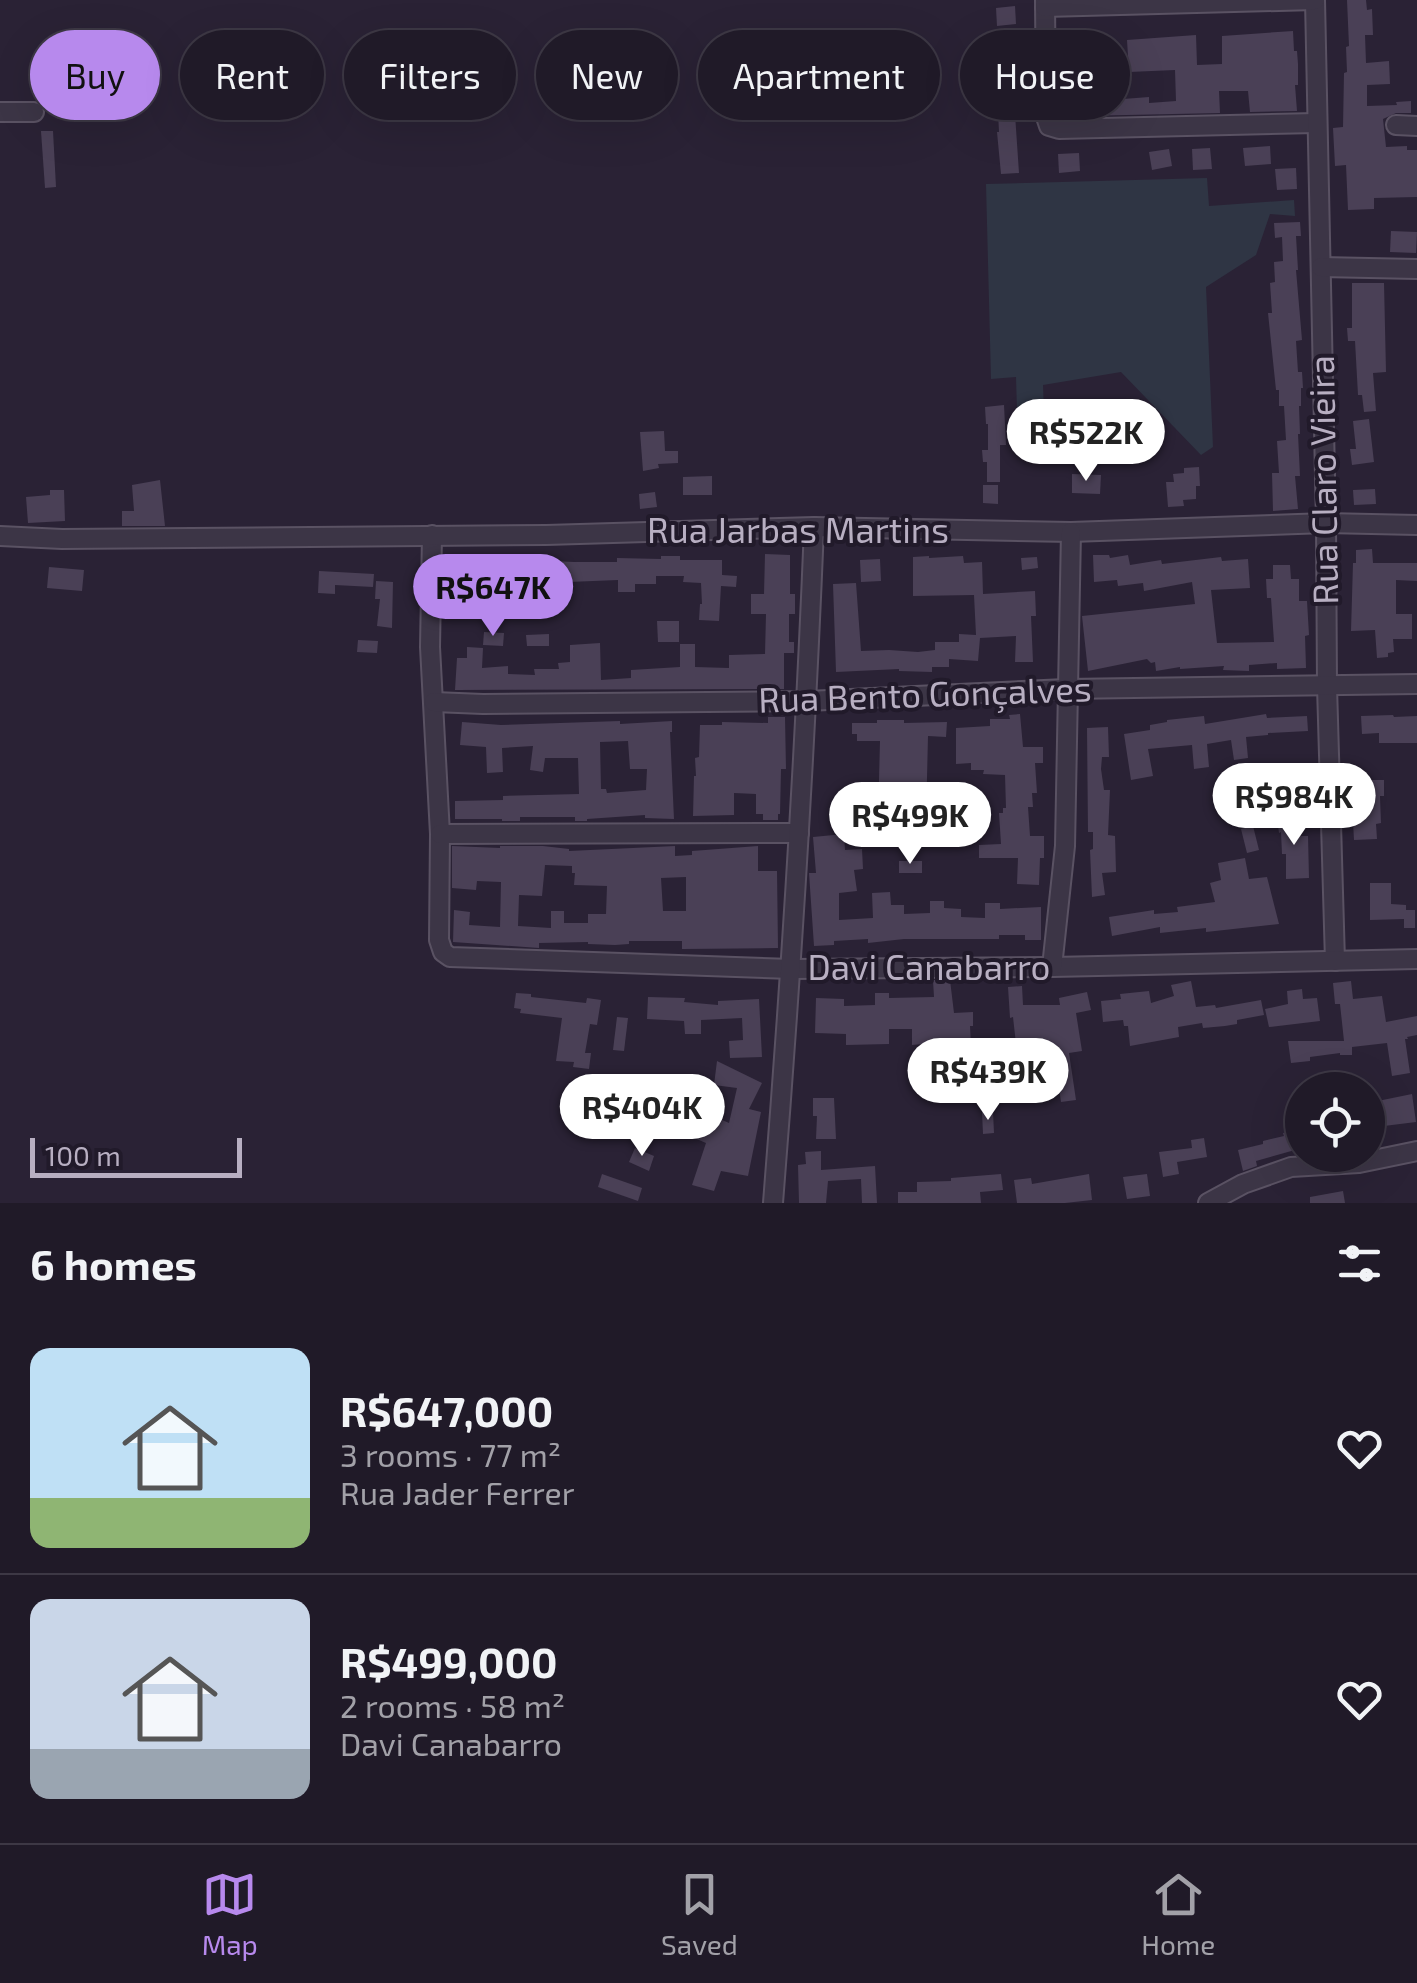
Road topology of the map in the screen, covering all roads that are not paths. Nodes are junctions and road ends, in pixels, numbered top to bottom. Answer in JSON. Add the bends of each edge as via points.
{"nodes":[{"id":1,"x":1315,"y":0,"type":"edge"},
{"id":2,"x":1045,"y":3,"type":"edge"},
{"id":3,"x":0,"y":112,"type":"edge"},
{"id":4,"x":30,"y":112,"type":"edge"},
{"id":5,"x":1316,"y":124,"type":"junction"},
{"id":6,"x":1396,"y":125,"type":"dead end"},
{"id":7,"x":1417,"y":126,"type":"edge"},
{"id":8,"x":1321,"y":267,"type":"junction"},
{"id":9,"x":1417,"y":269,"type":"edge"},
{"id":10,"x":1326,"y":523,"type":"junction"},
{"id":11,"x":1417,"y":524,"type":"edge"},
{"id":12,"x":814,"y":526,"type":"junction"},
{"id":13,"x":1071,"y":532,"type":"junction"},
{"id":14,"x":432,"y":535,"type":"junction"},
{"id":15,"x":0,"y":536,"type":"edge"},
{"id":16,"x":1417,"y":684,"type":"edge"},
{"id":17,"x":1326,"y":686,"type":"junction"},
{"id":18,"x":1066,"y":689,"type":"junction"},
{"id":19,"x":807,"y":701,"type":"junction"},
{"id":20,"x":434,"y":702,"type":"junction"},
{"id":21,"x":799,"y":833,"type":"junction"},
{"id":22,"x":440,"y":834,"type":"junction"},
{"id":23,"x":1417,"y":959,"type":"edge"},
{"id":24,"x":1335,"y":961,"type":"junction"},
{"id":25,"x":1052,"y":968,"type":"junction"},
{"id":26,"x":792,"y":969,"type":"junction"},
{"id":27,"x":1417,"y":1151,"type":"edge"},
{"id":28,"x":772,"y":1203,"type":"edge"},
{"id":29,"x":1208,"y":1203,"type":"edge"}],
"edges":[{"from":1,"to":2,"type":"street"},
{"from":1,"to":5,"type":"street","name":"Rua Claro Vieira"},
{"from":2,"to":5,"type":"street","via":[[1048,126]]},
{"from":3,"to":4,"type":"street"},
{"from":5,"to":8,"type":"street","name":"Rua Claro Vieira"},
{"from":6,"to":7,"type":"street"},
{"from":8,"to":9,"type":"street"},
{"from":8,"to":10,"type":"street","name":"Rua Claro Vieira"},
{"from":10,"to":11,"type":"street","name":"Rua Jarbas Martins"},
{"from":10,"to":13,"type":"street","name":"Rua Jarbas Martins"},
{"from":10,"to":17,"type":"street","name":"Rua Claro Vieira"},
{"from":12,"to":13,"type":"street","name":"Rua Jarbas Martins"},
{"from":12,"to":14,"type":"street","name":"Rua Jarbas Martins"},
{"from":12,"to":19,"type":"street"},
{"from":13,"to":18,"type":"street"},
{"from":14,"to":15,"type":"street","name":"Rua Jarbas Martins"},
{"from":14,"to":20,"type":"street"},
{"from":16,"to":17,"type":"street","name":"Rua Bento Gonçalves"},
{"from":17,"to":18,"type":"street","name":"Rua Bento Gonçalves"},
{"from":17,"to":24,"type":"street","name":"Rua Claro Vieira"},
{"from":18,"to":19,"type":"street","name":"Rua Bento Gonçalves"},
{"from":18,"to":25,"type":"street","via":[[1065,846]]},
{"from":19,"to":20,"type":"street","name":"Rua Bento Gonçalves"},
{"from":19,"to":21,"type":"street"},
{"from":20,"to":22,"type":"street"},
{"from":21,"to":22,"type":"street"},
{"from":21,"to":26,"type":"street"},
{"from":22,"to":26,"type":"street","name":"Davi Canabarro","via":[[440,940],[450,957]]},
{"from":23,"to":24,"type":"street","name":"Davi Canabarro"},
{"from":24,"to":25,"type":"street","name":"Davi Canabarro"},
{"from":25,"to":26,"type":"street","name":"Davi Canabarro"},
{"from":26,"to":28,"type":"street"},
{"from":27,"to":29,"type":"street","via":[[1359,1164],[1291,1167]]}]}
